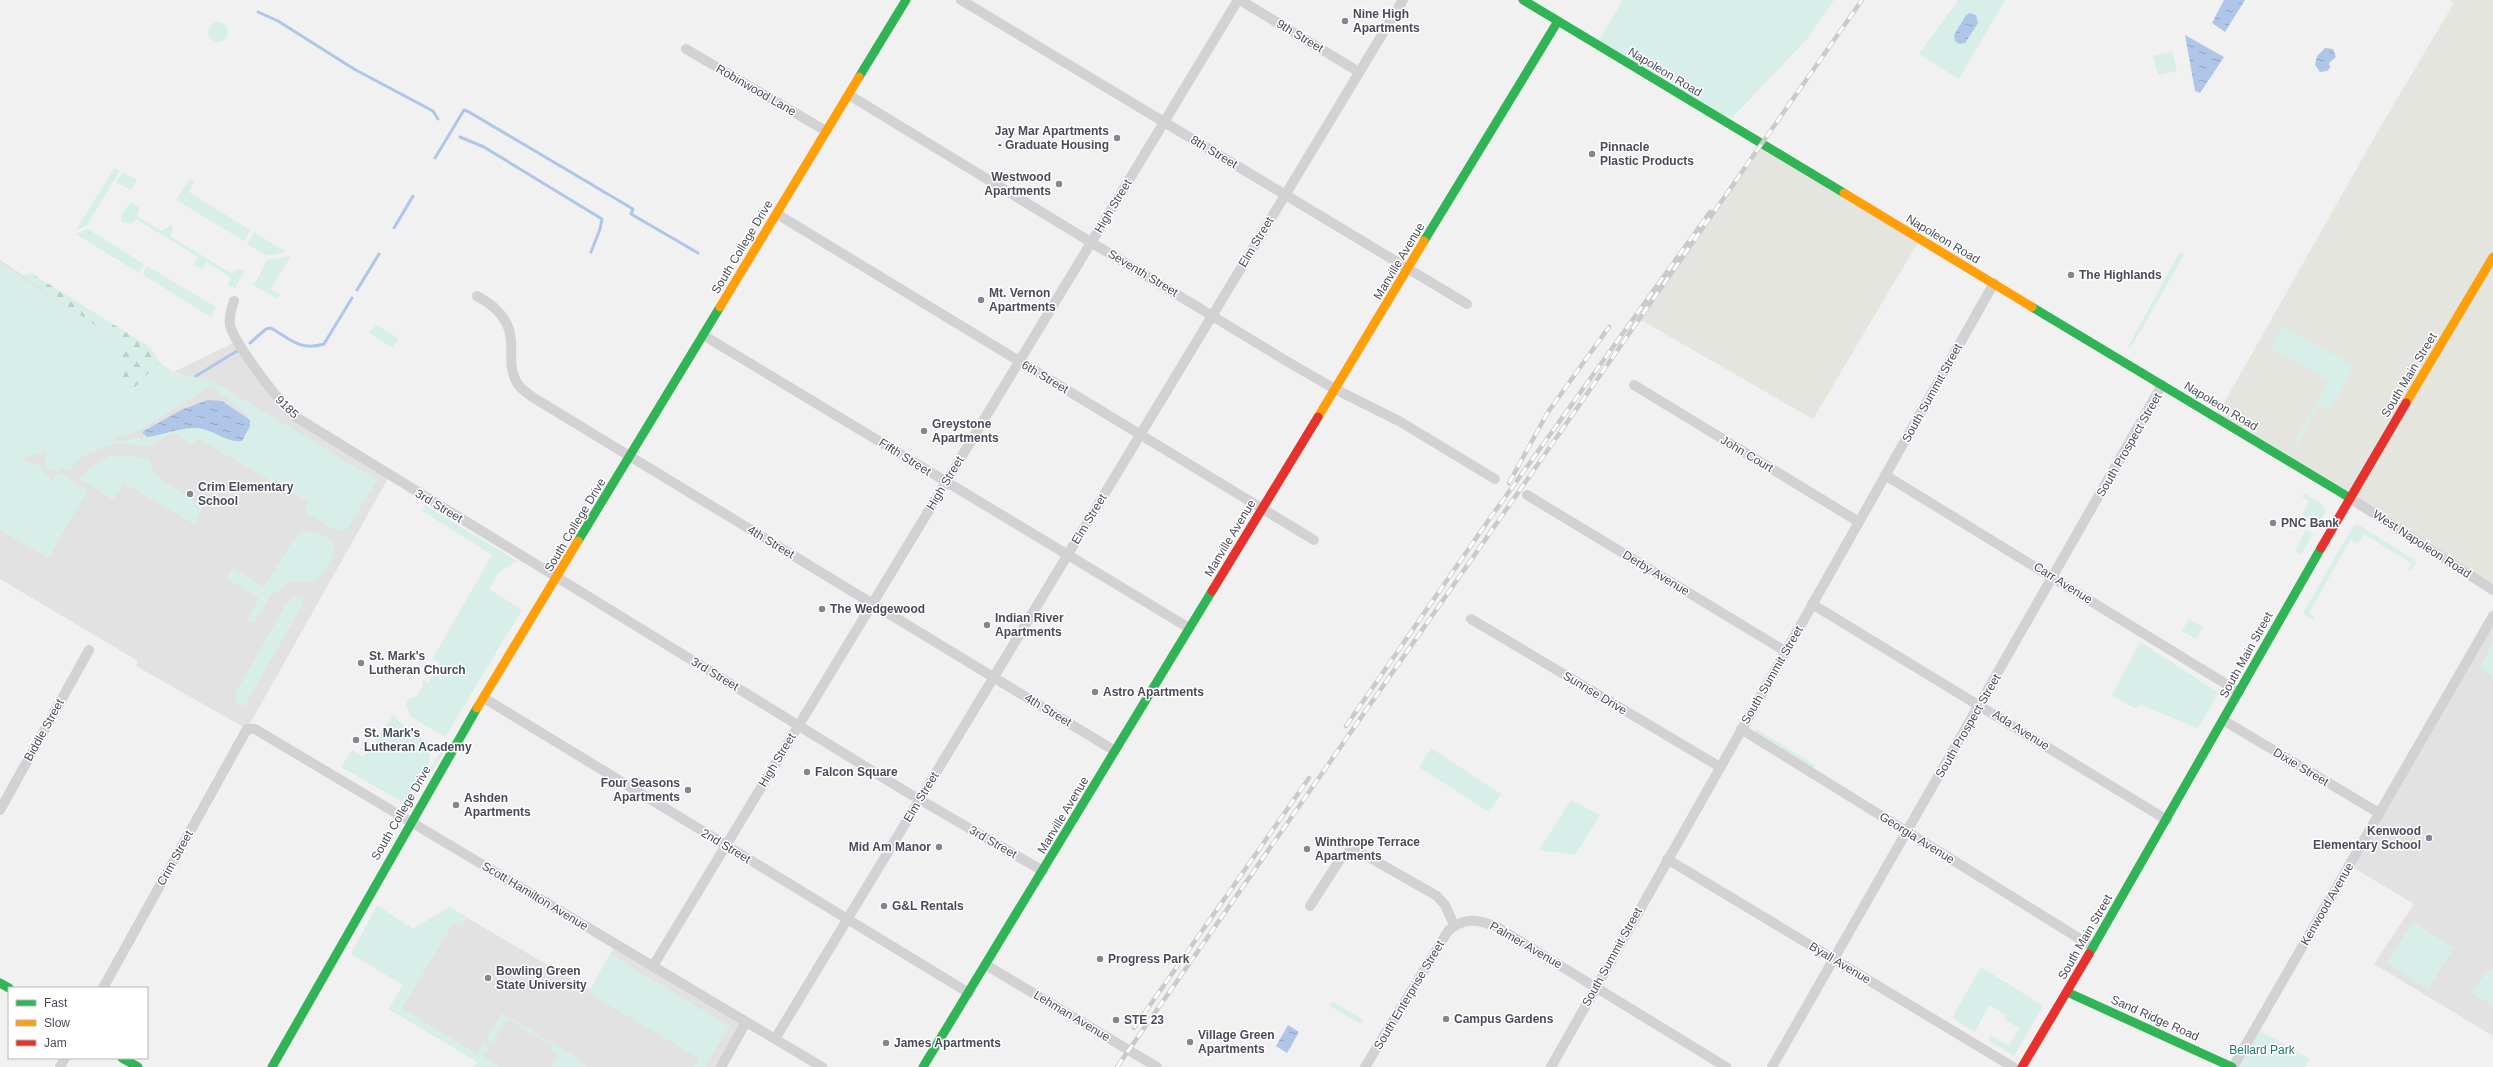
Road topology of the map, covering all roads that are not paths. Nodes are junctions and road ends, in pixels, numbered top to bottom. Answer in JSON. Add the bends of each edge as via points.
{"nodes":[{"id":1,"x":906,"y":0,"type":"edge"},
{"id":2,"x":961,"y":0,"type":"edge"},
{"id":3,"x":1239,"y":0,"type":"edge"},
{"id":4,"x":1402,"y":0,"type":"edge"},
{"id":5,"x":1523,"y":0,"type":"edge"},
{"id":6,"x":1558,"y":21,"type":"junction"},
{"id":7,"x":686,"y":49,"type":"dead end"},
{"id":8,"x":1359,"y":72,"type":"junction"},
{"id":9,"x":849,"y":95,"type":"junction"},
{"id":10,"x":1164,"y":122,"type":"junction"},
{"id":11,"x":826,"y":131,"type":"junction"},
{"id":12,"x":1285,"y":194,"type":"junction"},
{"id":13,"x":777,"y":214,"type":"junction"},
{"id":14,"x":1091,"y":242,"type":"junction"},
{"id":15,"x":2493,"y":256,"type":"edge"},
{"id":16,"x":1408,"y":270,"type":"junction"},
{"id":17,"x":1994,"y":283,"type":"junction"},
{"id":18,"x":477,"y":296,"type":"dead end"},
{"id":19,"x":234,"y":301,"type":"dead end"},
{"id":20,"x":1467,"y":304,"type":"dead end"},
{"id":21,"x":1212,"y":315,"type":"junction"},
{"id":22,"x":703,"y":335,"type":"junction"},
{"id":23,"x":1019,"y":361,"type":"junction"},
{"id":24,"x":1634,"y":385,"type":"dead end"},
{"id":25,"x":2162,"y":385,"type":"junction"},
{"id":26,"x":1335,"y":389,"type":"junction"},
{"id":27,"x":1140,"y":435,"type":"junction"},
{"id":28,"x":630,"y":457,"type":"junction"},
{"id":29,"x":390,"y":475,"type":"joint"},
{"id":30,"x":1885,"y":475,"type":"junction"},
{"id":31,"x":1495,"y":479,"type":"dead end"},
{"id":32,"x":946,"y":482,"type":"junction"},
{"id":33,"x":1527,"y":495,"type":"dead end"},
{"id":34,"x":2350,"y":498,"type":"junction"},
{"id":35,"x":1262,"y":508,"type":"junction"},
{"id":36,"x":1859,"y":522,"type":"junction"},
{"id":37,"x":1314,"y":540,"type":"dead end"},
{"id":38,"x":1067,"y":554,"type":"junction"},
{"id":39,"x":2053,"y":577,"type":"junction"},
{"id":40,"x":557,"y":578,"type":"junction"},
{"id":41,"x":2493,"y":590,"type":"edge"},
{"id":42,"x":872,"y":603,"type":"junction"},
{"id":43,"x":1812,"y":604,"type":"junction"},
{"id":44,"x":2493,"y":616,"type":"edge"},
{"id":45,"x":1470,"y":619,"type":"dead end"},
{"id":46,"x":1189,"y":628,"type":"junction"},
{"id":47,"x":89,"y":650,"type":"dead end"},
{"id":48,"x":1785,"y":651,"type":"junction"},
{"id":49,"x":993,"y":677,"type":"junction"},
{"id":50,"x":2239,"y":692,"type":"junction"},
{"id":51,"x":484,"y":698,"type":"junction"},
{"id":52,"x":1981,"y":705,"type":"junction"},
{"id":53,"x":2223,"y":720,"type":"junction"},
{"id":54,"x":798,"y":725,"type":"junction"},
{"id":55,"x":247,"y":729,"type":"joint"},
{"id":56,"x":1741,"y":729,"type":"junction"},
{"id":57,"x":1115,"y":751,"type":"junction"},
{"id":58,"x":1720,"y":767,"type":"junction"},
{"id":59,"x":920,"y":799,"type":"junction"},
{"id":60,"x":0,"y":810,"type":"edge"},
{"id":61,"x":2379,"y":813,"type":"junction"},
{"id":62,"x":2166,"y":820,"type":"junction"},
{"id":63,"x":410,"y":821,"type":"junction"},
{"id":64,"x":1907,"y":832,"type":"junction"},
{"id":65,"x":726,"y":846,"type":"junction"},
{"id":66,"x":1667,"y":858,"type":"junction"},
{"id":67,"x":1043,"y":871,"type":"junction"},
{"id":68,"x":1310,"y":906,"type":"dead end"},
{"id":69,"x":847,"y":919,"type":"junction"},
{"id":70,"x":1454,"y":925,"type":"junction"},
{"id":71,"x":2093,"y":947,"type":"junction"},
{"id":72,"x":1834,"y":960,"type":"junction"},
{"id":73,"x":986,"y":965,"type":"junction"},
{"id":74,"x":653,"y":966,"type":"junction"},
{"id":75,"x":1596,"y":986,"type":"junction"},
{"id":76,"x":104,"y":987,"type":"edge"},
{"id":77,"x":2067,"y":992,"type":"junction"},
{"id":78,"x":969,"y":993,"type":"junction"},
{"id":79,"x":746,"y":1022,"type":"junction"},
{"id":80,"x":774,"y":1039,"type":"junction"},
{"id":81,"x":124,"y":1059,"type":"edge"},
{"id":82,"x":1140,"y":1063,"type":"edge"},
{"id":83,"x":138,"y":1067,"type":"edge"},
{"id":84,"x":272,"y":1067,"type":"edge"},
{"id":85,"x":721,"y":1067,"type":"edge"},
{"id":86,"x":822,"y":1067,"type":"edge"},
{"id":87,"x":923,"y":1067,"type":"edge"},
{"id":88,"x":1157,"y":1067,"type":"edge"},
{"id":89,"x":1365,"y":1067,"type":"edge"},
{"id":90,"x":1551,"y":1067,"type":"edge"},
{"id":91,"x":1726,"y":1067,"type":"edge"},
{"id":92,"x":1772,"y":1067,"type":"edge"},
{"id":93,"x":2013,"y":1067,"type":"edge"},
{"id":94,"x":2022,"y":1067,"type":"edge"},
{"id":95,"x":2233,"y":1067,"type":"edge"}],
"edges":[{"from":1,"to":9,"type":"street","name":"South College Drive"},
{"from":2,"to":10,"type":"street","name":"8th Street"},
{"from":3,"to":8,"type":"street","name":"9th Street"},
{"from":3,"to":10,"type":"street","name":"High Street"},
{"from":4,"to":8,"type":"street","name":"Elm Street"},
{"from":5,"to":6,"type":"street","name":"Napoleon Road"},
{"from":6,"to":16,"type":"street","name":"Manville Avenue"},
{"from":6,"to":17,"type":"street","name":"Napoleon Road"},
{"from":7,"to":11,"type":"street","name":"Robinwood Lane"},
{"from":8,"to":12,"type":"street","name":"Elm Street"},
{"from":9,"to":11,"type":"street","name":"South College Drive"},
{"from":9,"to":14,"type":"street","name":"Seventh Street"},
{"from":10,"to":12,"type":"street","name":"8th Street"},
{"from":10,"to":14,"type":"street","name":"High Street"},
{"from":11,"to":13,"type":"street","name":"South College Drive"},
{"from":12,"to":16,"type":"street","name":"8th Street"},
{"from":12,"to":21,"type":"street","name":"Elm Street"},
{"from":13,"to":22,"type":"street","name":"South College Drive"},
{"from":13,"to":23,"type":"street","name":"6th Street"},
{"from":14,"to":21,"type":"street","name":"Seventh Street"},
{"from":14,"to":23,"type":"street","name":"High Street"},
{"from":15,"to":34,"type":"street","name":"South Main Street"},
{"from":16,"to":20,"type":"street","name":"8th Street"},
{"from":16,"to":26,"type":"street","name":"Manville Avenue"},
{"from":17,"to":25,"type":"street","name":"Napoleon Road"},
{"from":17,"to":30,"type":"street","name":"South Summit Street"},
{"from":18,"to":28,"type":"street","name":"4th Street","via":[[496,308],[509,329],[512,371],[516,382],[523,390]]},
{"from":19,"to":29,"type":"street","name":"9185","via":[[230,317],[233,333],[284,406],[316,431]]},
{"from":21,"to":26,"type":"street","name":"Seventh Street"},
{"from":21,"to":27,"type":"street","name":"Elm Street"},
{"from":22,"to":28,"type":"street","name":"South College Drive"},
{"from":22,"to":32,"type":"street","name":"Fifth Street"},
{"from":23,"to":27,"type":"street","name":"6th Street"},
{"from":23,"to":32,"type":"street","name":"High Street"},
{"from":24,"to":36,"type":"street","name":"John Court"},
{"from":25,"to":34,"type":"street","name":"Napoleon Road"},
{"from":25,"to":39,"type":"street","name":"South Prospect Street"},
{"from":26,"to":31,"type":"street","via":[[1398,421]]},
{"from":26,"to":35,"type":"street","name":"Manville Avenue"},
{"from":27,"to":35,"type":"street","name":"6th Street"},
{"from":27,"to":38,"type":"street","name":"Elm Street"},
{"from":28,"to":40,"type":"street","name":"South College Drive"},
{"from":28,"to":42,"type":"street","name":"4th Street"},
{"from":29,"to":40,"type":"street","name":"3rd Street"},
{"from":30,"to":36,"type":"street","name":"South Summit Street"},
{"from":30,"to":39,"type":"street","name":"Carr Avenue"},
{"from":32,"to":38,"type":"street","name":"Fifth Street"},
{"from":32,"to":42,"type":"street","name":"High Street"},
{"from":33,"to":48,"type":"street","name":"Derby Avenue"},
{"from":34,"to":41,"type":"street","name":"West Napoleon Road"},
{"from":34,"to":50,"type":"street","name":"South Main Street"},
{"from":35,"to":37,"type":"street","name":"6th Street"},
{"from":35,"to":46,"type":"street","name":"Manville Avenue"},
{"from":36,"to":43,"type":"street","name":"South Summit Street"},
{"from":38,"to":46,"type":"street","name":"Fifth Street"},
{"from":38,"to":49,"type":"street","name":"Elm Street"},
{"from":39,"to":50,"type":"street","name":"Carr Avenue"},
{"from":39,"to":52,"type":"street","name":"South Prospect Street"},
{"from":40,"to":51,"type":"street","name":"South College Drive"},
{"from":40,"to":54,"type":"street","name":"3rd Street"},
{"from":42,"to":49,"type":"street","name":"4th Street"},
{"from":42,"to":54,"type":"street","name":"High Street"},
{"from":43,"to":48,"type":"street","name":"South Summit Street"},
{"from":43,"to":52,"type":"street","name":"Ada Avenue"},
{"from":44,"to":61,"type":"street","name":"Kenwood Avenue"},
{"from":45,"to":58,"type":"street","name":"Sunrise Drive"},
{"from":46,"to":57,"type":"street","name":"Manville Avenue"},
{"from":47,"to":60,"type":"street","name":"Biddle Street"},
{"from":48,"to":56,"type":"street","name":"South Summit Street"},
{"from":49,"to":57,"type":"street","name":"4th Street"},
{"from":49,"to":59,"type":"street","name":"Elm Street"},
{"from":50,"to":53,"type":"street","name":"South Main Street"},
{"from":51,"to":63,"type":"street","name":"South College Drive"},
{"from":51,"to":65,"type":"street","name":"2nd Street"},
{"from":52,"to":62,"type":"street","name":"Ada Avenue"},
{"from":52,"to":64,"type":"street","name":"South Prospect Street"},
{"from":53,"to":61,"type":"street","name":"Dixie Street"},
{"from":53,"to":62,"type":"street","name":"South Main Street"},
{"from":54,"to":59,"type":"street","name":"3rd Street"},
{"from":54,"to":65,"type":"street","name":"High Street"},
{"from":55,"to":63,"type":"street","name":"Scott Hamilton Avenue","via":[[255,729]]},
{"from":55,"to":76,"type":"street","name":"Crim Street"},
{"from":56,"to":58,"type":"street","name":"South Summit Street"},
{"from":56,"to":64,"type":"street","name":"Georgia Avenue"},
{"from":57,"to":67,"type":"street","name":"Manville Avenue"},
{"from":58,"to":66,"type":"street","name":"South Summit Street"},
{"from":59,"to":67,"type":"street","name":"3rd Street"},
{"from":59,"to":69,"type":"street","name":"Elm Street"},
{"from":61,"to":95,"type":"street","name":"Kenwood Avenue"},
{"from":62,"to":71,"type":"street","name":"South Main Street"},
{"from":63,"to":74,"type":"street","name":"Scott Hamilton Avenue"},
{"from":63,"to":84,"type":"street","name":"South College Drive"},
{"from":64,"to":71,"type":"street","name":"Georgia Avenue"},
{"from":64,"to":72,"type":"street","name":"South Prospect Street"},
{"from":65,"to":69,"type":"street","name":"2nd Street"},
{"from":65,"to":74,"type":"street","name":"High Street"},
{"from":66,"to":72,"type":"street","name":"Byall Avenue"},
{"from":66,"to":75,"type":"street","name":"South Summit Street"},
{"from":67,"to":73,"type":"street","name":"Manville Avenue"},
{"from":68,"to":70,"type":"street","via":[[1341,858],[1349,852],[1358,851],[1437,896],[1445,905]]},
{"from":69,"to":78,"type":"street","name":"2nd Street"},
{"from":69,"to":80,"type":"street","name":"Elm Street"},
{"from":70,"to":75,"type":"street","name":"Palmer Avenue","via":[[1472,920],[1483,921],[1497,927]]},
{"from":70,"to":89,"type":"street","name":"South Enterprise Street"},
{"from":71,"to":77,"type":"street","name":"South Main Street"},
{"from":72,"to":92,"type":"street","name":"South Prospect Street"},
{"from":72,"to":93,"type":"street","name":"Byall Avenue"},
{"from":73,"to":78,"type":"street","name":"Manville Avenue"},
{"from":73,"to":82,"type":"street","name":"Lehman Avenue"},
{"from":74,"to":79,"type":"street","name":"Scott Hamilton Avenue"},
{"from":75,"to":90,"type":"street","name":"South Summit Street"},
{"from":75,"to":91,"type":"street","name":"Palmer Avenue"},
{"from":77,"to":94,"type":"street","name":"South Main Street"},
{"from":77,"to":95,"type":"street","name":"Sand Ridge Road"},
{"from":78,"to":87,"type":"street","name":"Manville Avenue"},
{"from":79,"to":80,"type":"street","name":"Scott Hamilton Avenue"},
{"from":79,"to":85,"type":"street"},
{"from":80,"to":86,"type":"street","name":"Scott Hamilton Avenue"},
{"from":81,"to":83,"type":"street"},
{"from":82,"to":88,"type":"street","name":"Lehman Avenue"}]}
